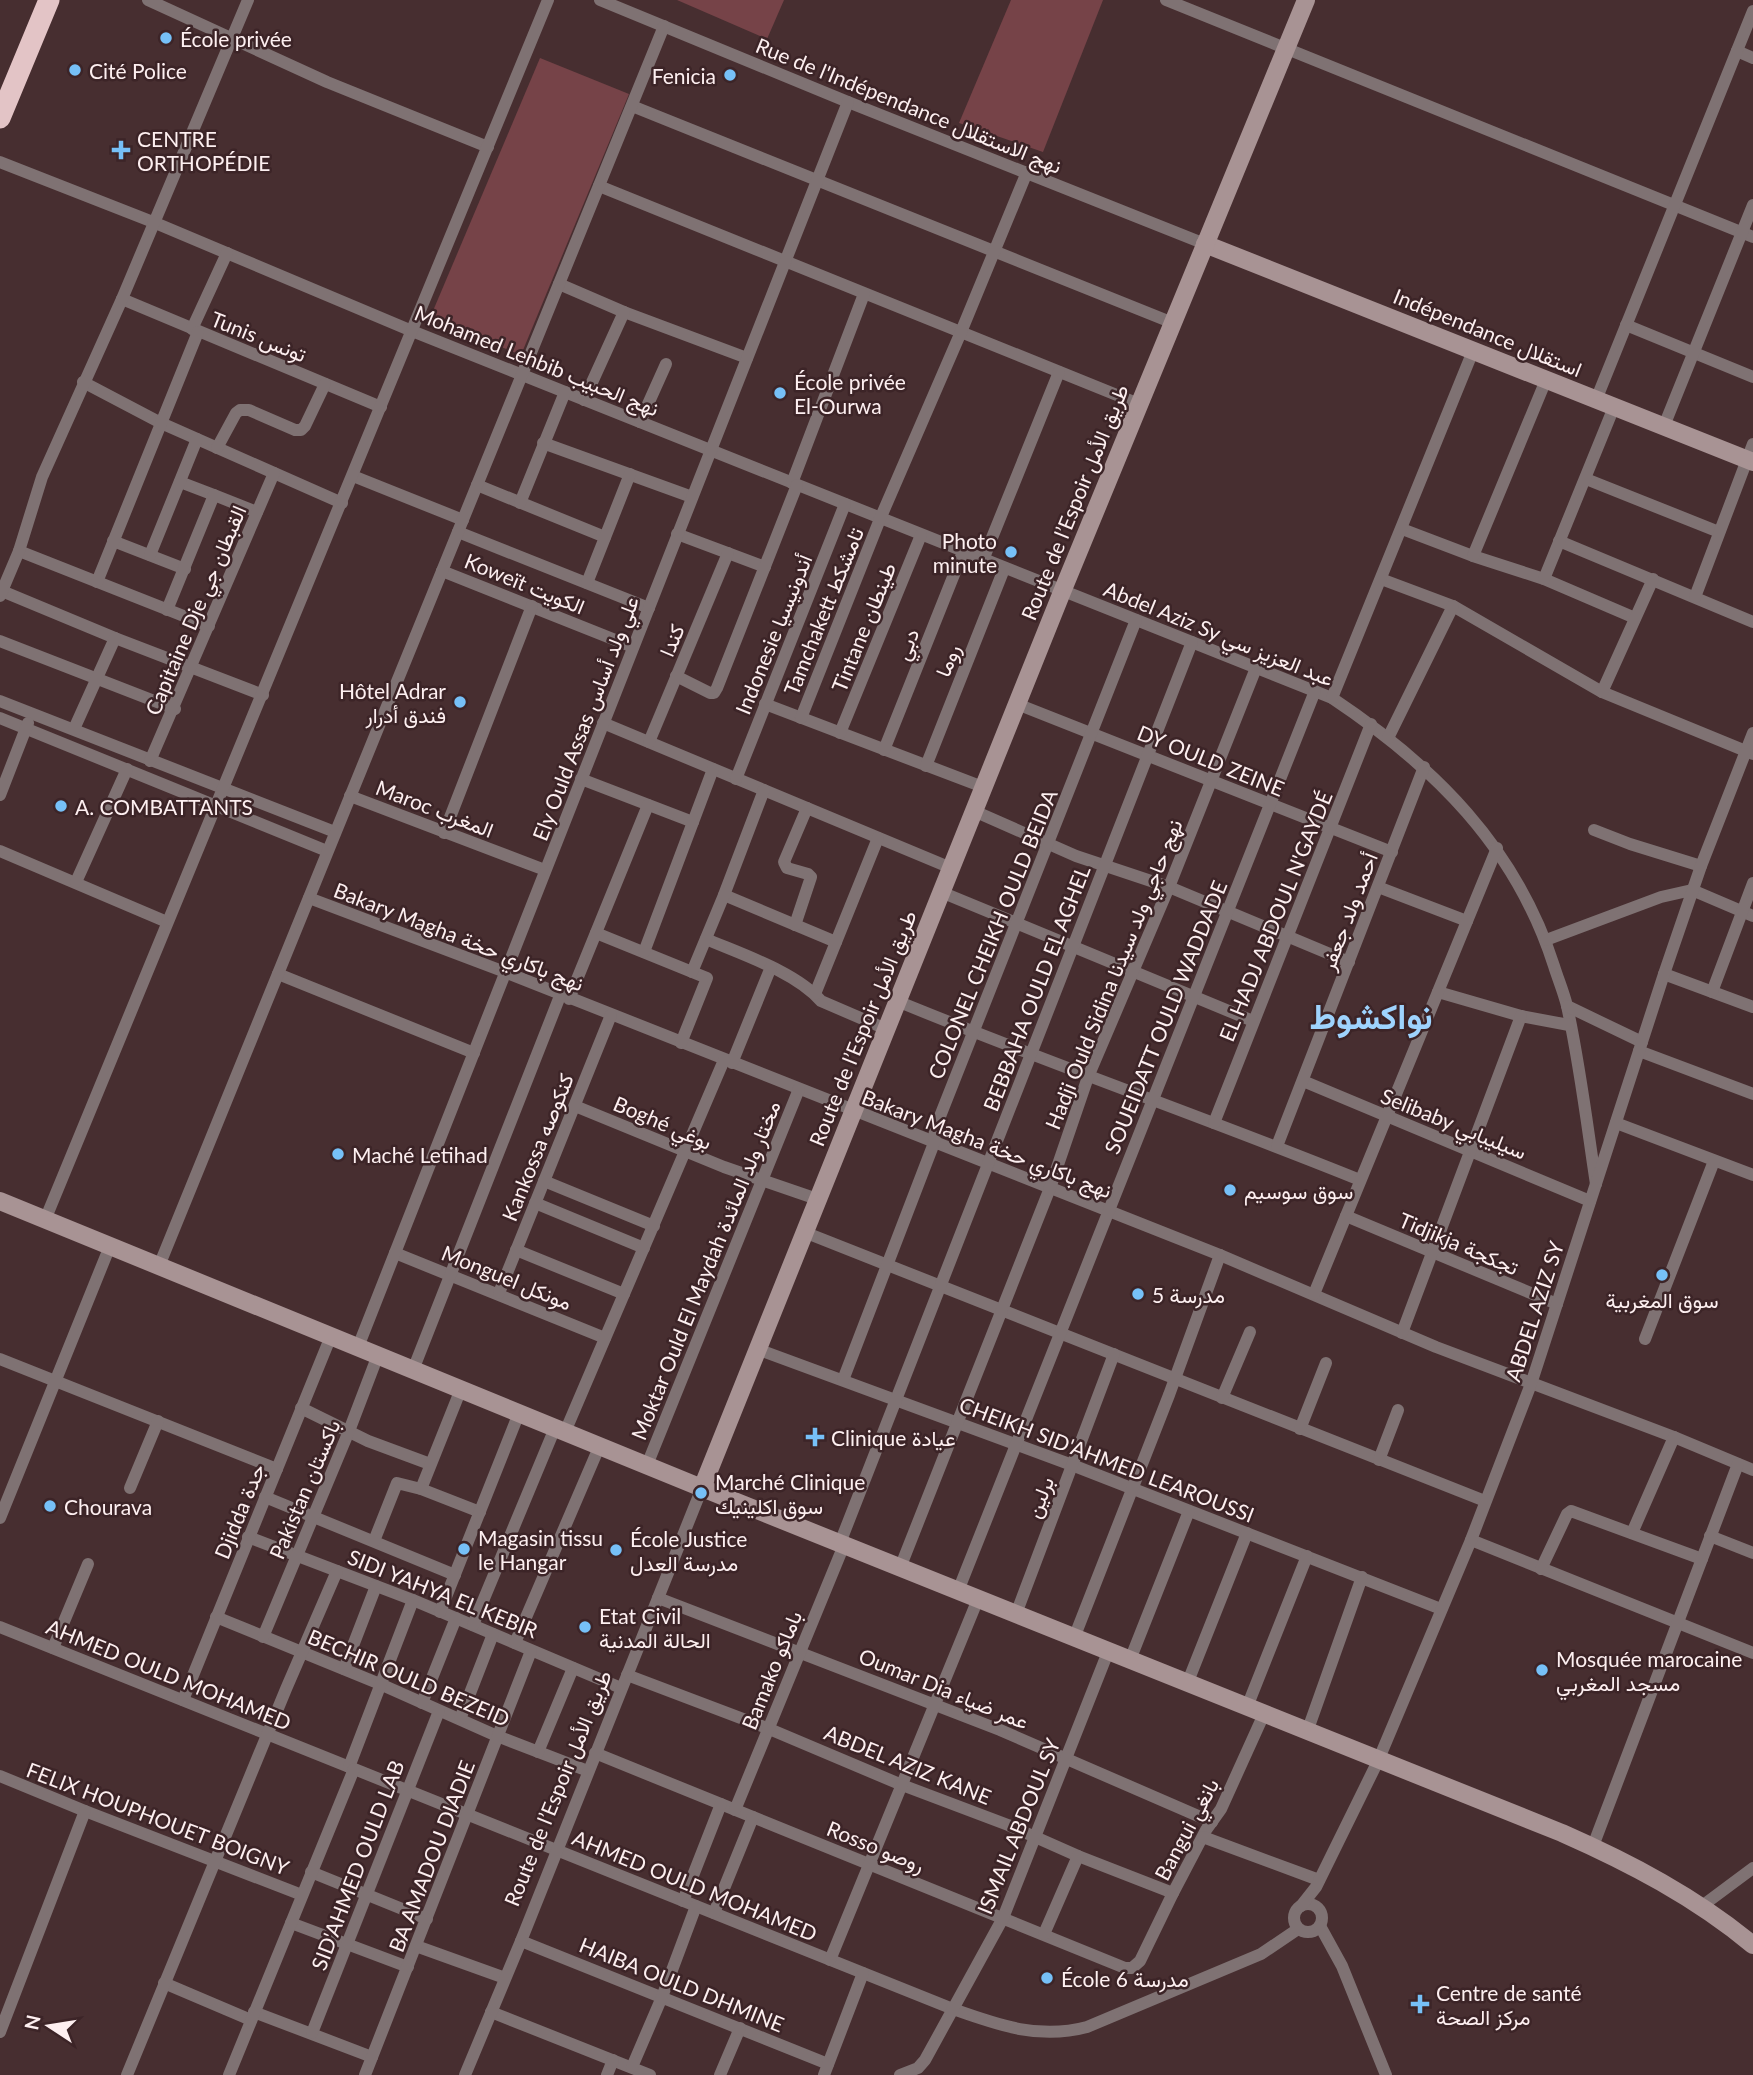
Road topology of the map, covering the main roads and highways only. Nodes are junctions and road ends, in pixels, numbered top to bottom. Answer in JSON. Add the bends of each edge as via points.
{"nodes":[{"id":1,"x":33,"y":0,"type":"edge"},
{"id":2,"x":49,"y":0,"type":"edge"},
{"id":3,"x":0,"y":79,"type":"edge"},
{"id":4,"x":0,"y":118,"type":"edge"}],
"edges":[{"from":1,"to":3,"type":"highway"},
{"from":2,"to":4,"type":"highway"}]}
